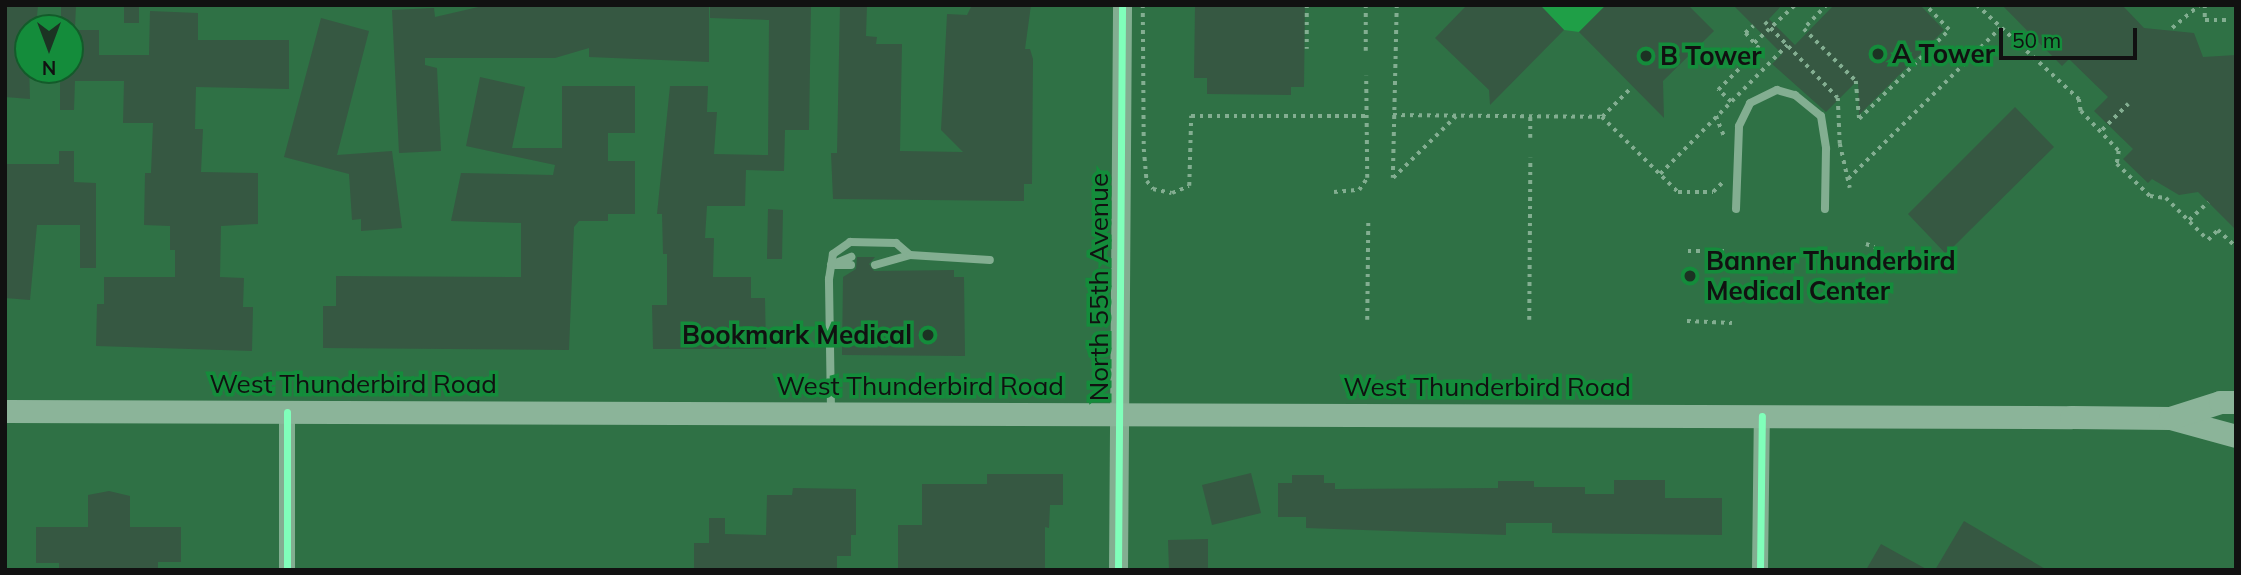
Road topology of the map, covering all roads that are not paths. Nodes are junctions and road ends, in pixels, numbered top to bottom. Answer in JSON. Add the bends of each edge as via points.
{"nodes":[{"id":1,"x":1122,"y":5,"type":"edge"},
{"id":2,"x":1736,"y":209,"type":"dead end"},
{"id":3,"x":1825,"y":209,"type":"dead end"},
{"id":4,"x":910,"y":255,"type":"junction"},
{"id":5,"x":990,"y":260,"type":"dead end"},
{"id":6,"x":851,"y":261,"type":"dead end"},
{"id":7,"x":877,"y":261,"type":"dead end"},
{"id":8,"x":831,"y":265,"type":"junction"},
{"id":9,"x":2236,"y":402,"type":"edge"},
{"id":10,"x":5,"y":411,"type":"edge"},
{"id":11,"x":287,"y":412,"type":"junction"},
{"id":12,"x":831,"y":413,"type":"junction"},
{"id":13,"x":1120,"y":415,"type":"junction"},
{"id":14,"x":1762,"y":416,"type":"junction"},
{"id":15,"x":2170,"y":418,"type":"junction"},
{"id":16,"x":2236,"y":436,"type":"edge"},
{"id":17,"x":287,"y":570,"type":"edge"},
{"id":18,"x":1118,"y":570,"type":"edge"},
{"id":19,"x":1760,"y":570,"type":"edge"}],
"edges":[{"from":1,"to":13,"type":"street","name":"North 55th Avenue"},
{"from":2,"to":3,"type":"lane","via":[[1739,126],[1750,103],[1777,90],[1795,95],[1821,116],[1826,149]]},
{"from":4,"to":5,"type":"lane"},
{"from":4,"to":7,"type":"lane"},
{"from":4,"to":8,"type":"lane","via":[[896,243],[850,242],[833,254]]},
{"from":6,"to":8,"type":"lane"},
{"from":8,"to":12,"type":"lane"},
{"from":9,"to":15,"type":"main road","name":"West Thunderbird Road","via":[[2220,402]]},
{"from":10,"to":11,"type":"main road","name":"West Thunderbird Road"},
{"from":11,"to":12,"type":"main road","name":"West Thunderbird Road"},
{"from":11,"to":17,"type":"street"},
{"from":12,"to":13,"type":"main road","name":"West Thunderbird Road"},
{"from":13,"to":14,"type":"main road","name":"West Thunderbird Road"},
{"from":13,"to":18,"type":"street","name":"North 55th Avenue"},
{"from":14,"to":15,"type":"main road","name":"West Thunderbird Road"},
{"from":14,"to":19,"type":"street"},
{"from":15,"to":16,"type":"main road","name":"West Thunderbird Road"}]}
